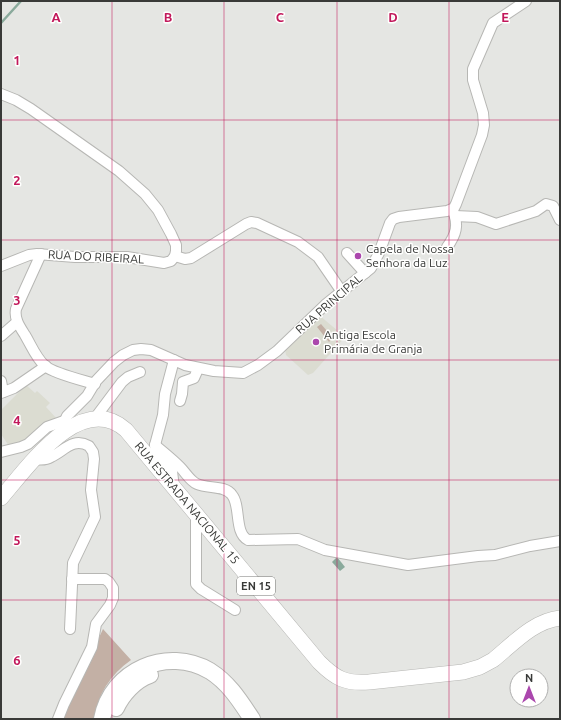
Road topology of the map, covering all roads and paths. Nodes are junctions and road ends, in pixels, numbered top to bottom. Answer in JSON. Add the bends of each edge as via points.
{"nodes":[{"id":1,"x":526,"y":1,"type":"edge"},
{"id":2,"x":1,"y":94,"type":"edge"},
{"id":3,"x":453,"y":213,"type":"junction"},
{"id":4,"x":560,"y":220,"type":"edge"},
{"id":5,"x":447,"y":247,"type":"dead end"},
{"id":6,"x":347,"y":253,"type":"dead end"},
{"id":7,"x":41,"y":254,"type":"junction"},
{"id":8,"x":175,"y":256,"type":"junction"},
{"id":9,"x":1,"y":266,"type":"edge"},
{"id":10,"x":365,"y":273,"type":"junction"},
{"id":11,"x":342,"y":292,"type":"junction"},
{"id":12,"x":17,"y":322,"type":"junction"},
{"id":13,"x":1,"y":336,"type":"edge"},
{"id":14,"x":174,"y":360,"type":"junction"},
{"id":15,"x":46,"y":366,"type":"junction"},
{"id":16,"x":198,"y":369,"type":"junction"},
{"id":17,"x":140,"y":372,"type":"dead end"},
{"id":18,"x":1,"y":381,"type":"edge"},
{"id":19,"x":95,"y":384,"type":"junction"},
{"id":20,"x":2,"y":392,"type":"edge"},
{"id":21,"x":180,"y":400,"type":"dead end"},
{"id":22,"x":95,"y":418,"type":"junction"},
{"id":23,"x":64,"y":426,"type":"junction"},
{"id":24,"x":155,"y":445,"type":"junction"},
{"id":25,"x":1,"y":452,"type":"edge"},
{"id":26,"x":35,"y":459,"type":"junction"},
{"id":27,"x":174,"y":488,"type":"junction"},
{"id":28,"x":1,"y":498,"type":"edge"},
{"id":29,"x":196,"y":514,"type":"junction"},
{"id":30,"x":560,"y":541,"type":"edge"},
{"id":31,"x":72,"y":579,"type":"junction"},
{"id":32,"x":236,"y":610,"type":"dead end"},
{"id":33,"x":560,"y":618,"type":"edge"},
{"id":34,"x":70,"y":628,"type":"dead end"},
{"id":35,"x":128,"y":682,"type":"junction"},
{"id":36,"x":58,"y":719,"type":"edge"},
{"id":37,"x":102,"y":719,"type":"edge"},
{"id":38,"x":112,"y":719,"type":"edge"},
{"id":39,"x":242,"y":719,"type":"edge"},
{"id":40,"x":252,"y":719,"type":"edge"}],
"edges":[{"from":1,"to":3,"type":"street","via":[[493,23],[474,66],[473,78],[482,107],[484,125]]},
{"from":2,"to":8,"type":"street","via":[[31,110],[119,171],[140,189],[154,204],[171,234],[176,248]]},
{"from":3,"to":4,"type":"street","via":[[478,217],[496,224],[536,211],[548,204],[553,206]]},
{"from":3,"to":5,"type":"street","via":[[456,232]]},
{"from":3,"to":10,"type":"street","name":"RUA PRINCIPAL","via":[[393,219],[374,263]]},
{"from":6,"to":10,"type":"street"},
{"from":7,"to":8,"type":"street","name":"RUA DO RIBEIRAL","via":[[127,257],[164,263],[171,261]]},
{"from":7,"to":9,"type":"street","via":[[28,255]]},
{"from":7,"to":12,"type":"street","name":"RUA DO RIBEIRAL","via":[[16,309]]},
{"from":8,"to":11,"type":"street","name":"RUA DO RIBEIRAL","via":[[190,258],[246,224],[254,222],[294,239],[315,255]]},
{"from":10,"to":11,"type":"street","name":"RUA PRINCIPAL"},
{"from":11,"to":16,"type":"street","name":"RUA PRINCIPAL","via":[[277,351],[253,368],[238,373]]},
{"from":12,"to":13,"type":"street"},
{"from":12,"to":15,"type":"street"},
{"from":14,"to":16,"type":"street","name":"RUA PRINCIPAL"},
{"from":14,"to":19,"type":"street","name":"RUA PRINCIPAL","via":[[151,350],[133,350],[117,360]]},
{"from":14,"to":24,"type":"street"},
{"from":15,"to":19,"type":"street"},
{"from":15,"to":20,"type":"street","via":[[14,388]]},
{"from":16,"to":21,"type":"street","via":[[194,378],[183,382]]},
{"from":17,"to":22,"type":"street","via":[[122,382]]},
{"from":18,"to":20,"type":"street"},
{"from":19,"to":23,"type":"street","name":"RUA PRINCIPAL","via":[[89,394],[68,414]]},
{"from":22,"to":23,"type":"main road"},
{"from":22,"to":27,"type":"main road","name":"RUA ESTRADA NACIONAL 15","number":"EN 15","via":[[108,419],[122,426]]},
{"from":23,"to":25,"type":"street","via":[[47,427],[28,444]]},
{"from":23,"to":26,"type":"main road"},
{"from":24,"to":27,"type":"street","via":[[156,451],[172,471]]},
{"from":24,"to":30,"type":"street","via":[[192,481],[226,490],[231,494],[241,533],[248,540],[298,540],[325,550],[408,565],[495,556]]},
{"from":26,"to":28,"type":"main road"},
{"from":26,"to":31,"type":"street","via":[[50,458],[74,443],[86,444],[93,452],[91,490],[95,517],[74,560]]},
{"from":27,"to":29,"type":"main road","name":"RUA ESTRADA NACIONAL 15","number":"EN 15"},
{"from":29,"to":32,"type":"street","via":[[196,584]]},
{"from":29,"to":33,"type":"main road","name":"RUA ESTRADA NACIONAL 15","number":"EN 15","via":[[319,662],[334,676],[346,681],[369,682],[470,670],[493,660],[538,625]]},
{"from":31,"to":34,"type":"street"},
{"from":31,"to":36,"type":"street","via":[[105,579],[112,585],[114,595],[96,624],[92,647]]},
{"from":35,"to":37,"type":"highway","via":[[117,686],[110,696]]},
{"from":35,"to":38,"type":"highway"},
{"from":35,"to":39,"type":"highway","via":[[160,671],[178,671],[195,675],[221,693]]},
{"from":35,"to":40,"type":"highway","via":[[142,668],[156,663],[178,661],[198,666],[222,680]]}]}
